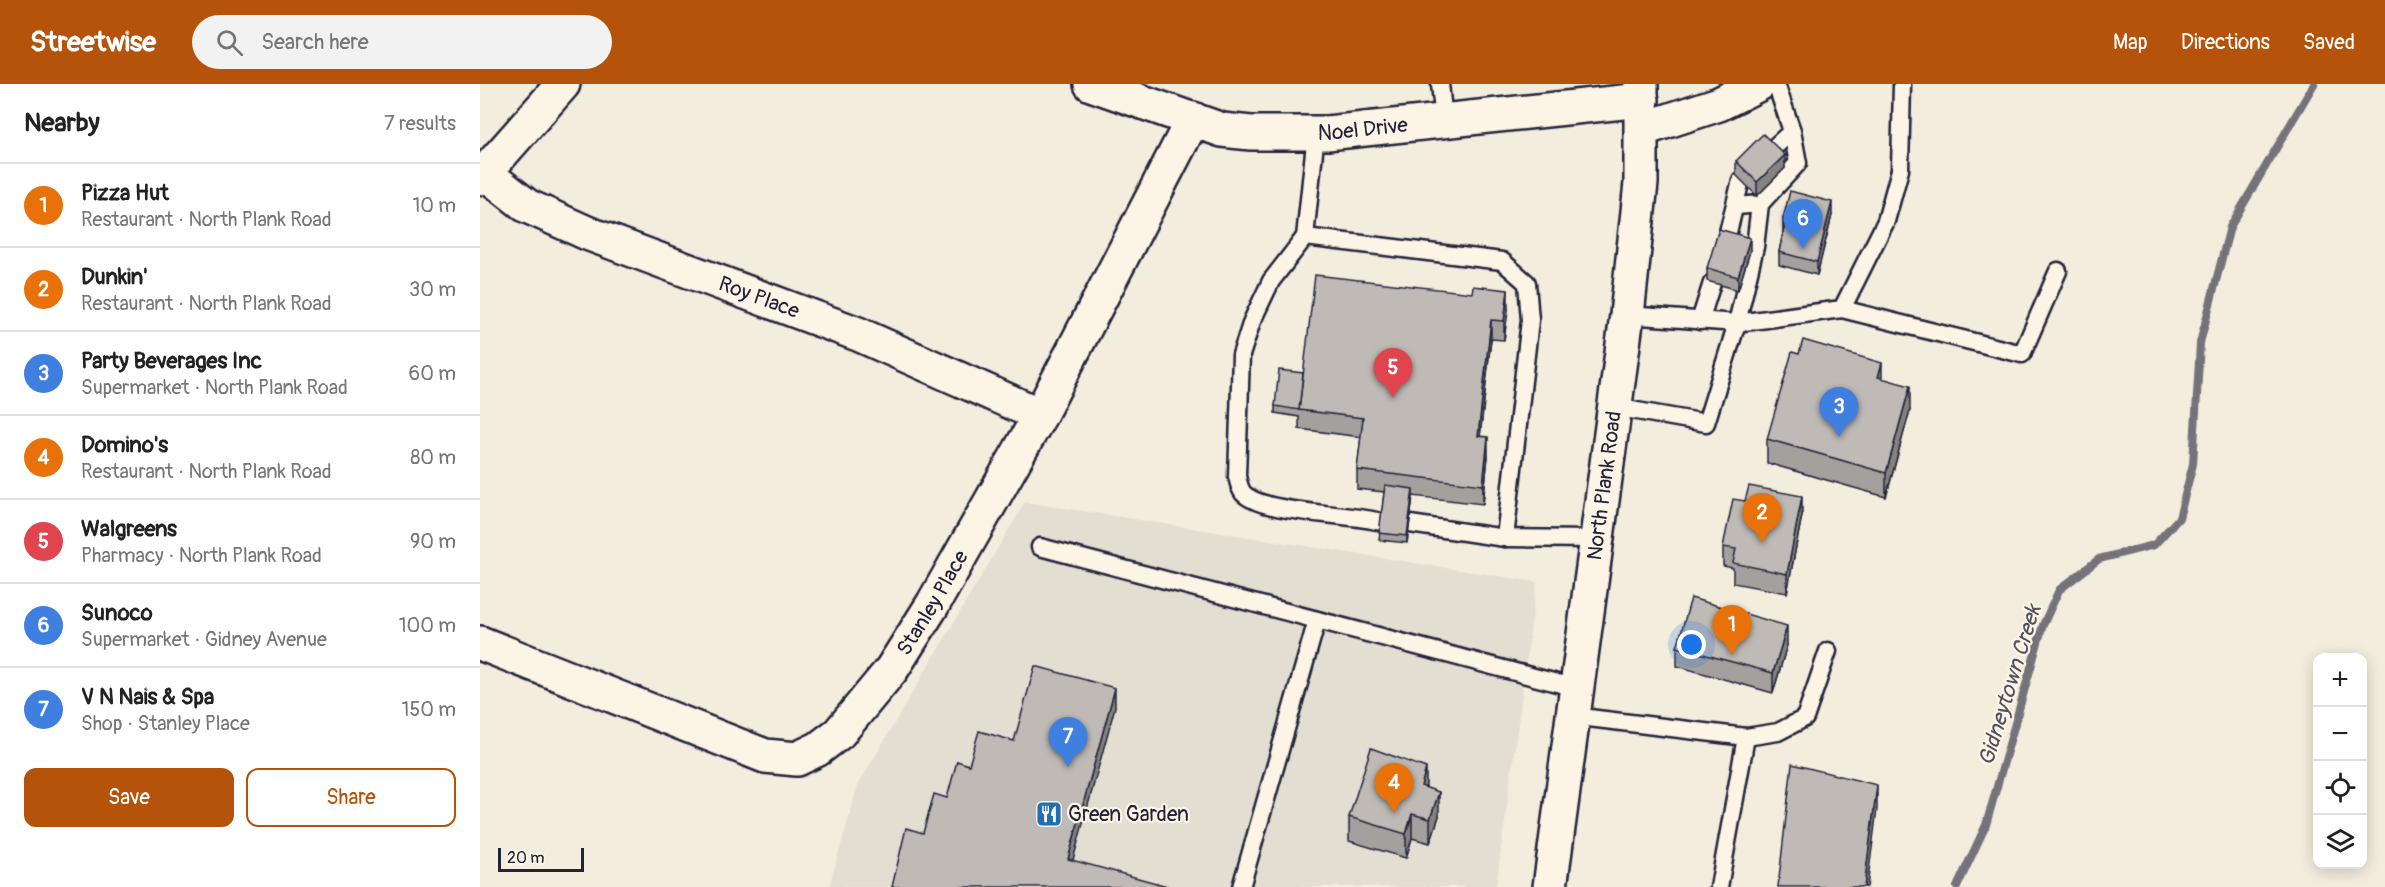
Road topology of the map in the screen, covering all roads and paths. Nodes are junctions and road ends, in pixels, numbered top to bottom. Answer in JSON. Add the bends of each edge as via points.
{"nodes":[{"id":1,"x":563,"y":84,"type":"edge"},
{"id":2,"x":1091,"y":84,"type":"edge"},
{"id":3,"x":1440,"y":84,"type":"edge"},
{"id":4,"x":1759,"y":84,"type":"edge"},
{"id":5,"x":1776,"y":84,"type":"edge"},
{"id":6,"x":1902,"y":84,"type":"edge"},
{"id":7,"x":1642,"y":104,"type":"edge"},
{"id":8,"x":1192,"y":119,"type":"junction"},
{"id":9,"x":1444,"y":120,"type":"junction"},
{"id":10,"x":1792,"y":131,"type":"junction"},
{"id":11,"x":1316,"y":133,"type":"junction"},
{"id":12,"x":1769,"y":152,"type":"edge"},
{"id":13,"x":482,"y":176,"type":"edge"},
{"id":14,"x":1742,"y":180,"type":"edge"},
{"id":15,"x":1760,"y":204,"type":"junction"},
{"id":16,"x":1737,"y":206,"type":"junction"},
{"id":17,"x":1305,"y":237,"type":"junction"},
{"id":18,"x":1725,"y":244,"type":"edge"},
{"id":19,"x":2058,"y":271,"type":"dead end"},
{"id":20,"x":1712,"y":283,"type":"edge"},
{"id":21,"x":1842,"y":309,"type":"junction"},
{"id":22,"x":1627,"y":315,"type":"junction"},
{"id":23,"x":1700,"y":321,"type":"junction"},
{"id":24,"x":1737,"y":323,"type":"junction"},
{"id":25,"x":1614,"y":407,"type":"junction"},
{"id":26,"x":1040,"y":415,"type":"junction"},
{"id":27,"x":1381,"y":522,"type":"edge"},
{"id":28,"x":1410,"y":524,"type":"edge"},
{"id":29,"x":1505,"y":538,"type":"junction"},
{"id":30,"x":1596,"y":539,"type":"junction"},
{"id":31,"x":1040,"y":547,"type":"dead end"},
{"id":32,"x":1317,"y":620,"type":"junction"},
{"id":33,"x":480,"y":642,"type":"edge"},
{"id":34,"x":1828,"y":651,"type":"dead end"},
{"id":35,"x":1574,"y":702,"type":"junction"},
{"id":36,"x":1746,"y":736,"type":"junction"},
{"id":37,"x":1241,"y":887,"type":"edge"},
{"id":38,"x":1550,"y":887,"type":"edge"},
{"id":39,"x":1719,"y":887,"type":"edge"}],
"edges":[{"from":1,"to":13,"type":"street"},
{"from":2,"to":8,"type":"street","name":"Noel Drive"},
{"from":3,"to":9,"type":"lane"},
{"from":4,"to":7,"type":"street","name":"Noel Drive","via":[[1719,104]]},
{"from":5,"to":10,"type":"lane"},
{"from":6,"to":21,"type":"lane","via":[[1900,170],[1886,221]]},
{"from":7,"to":9,"type":"street","name":"Noel Drive"},
{"from":7,"to":22,"type":"street","name":"North Plank Road","via":[[1641,183]]},
{"from":8,"to":11,"type":"street","name":"Noel Drive","via":[[1222,130],[1251,134]]},
{"from":8,"to":26,"type":"street","name":"Stanley Place"},
{"from":9,"to":11,"type":"street","name":"Noel Drive"},
{"from":10,"to":12,"type":"lane"},
{"from":10,"to":15,"type":"lane","via":[[1798,163]]},
{"from":11,"to":17,"type":"lane"},
{"from":13,"to":26,"type":"street","name":"Roy Place","via":[[527,206],[587,233],[858,334]]},
{"from":14,"to":16,"type":"lane"},
{"from":15,"to":16,"type":"lane"},
{"from":15,"to":24,"type":"lane","via":[[1755,247]]},
{"from":16,"to":18,"type":"lane"},
{"from":17,"to":27,"type":"lane","via":[[1271,281],[1241,355],[1237,476],[1242,492],[1259,503]]},
{"from":17,"to":29,"type":"lane","via":[[1502,261],[1527,283],[1530,320]]},
{"from":19,"to":21,"type":"lane","via":[[2022,354]]},
{"from":20,"to":23,"type":"lane"},
{"from":21,"to":24,"type":"lane"},
{"from":22,"to":23,"type":"lane"},
{"from":22,"to":25,"type":"street","name":"North Plank Road"},
{"from":23,"to":24,"type":"lane"},
{"from":24,"to":25,"type":"lane","via":[[1706,423]]},
{"from":25,"to":30,"type":"street","name":"North Plank Road"},
{"from":26,"to":33,"type":"street","name":"Stanley Place","via":[[892,669],[838,733],[819,749],[797,759],[765,756]]},
{"from":28,"to":29,"type":"lane"},
{"from":29,"to":30,"type":"lane"},
{"from":30,"to":35,"type":"street","name":"North Plank Road"},
{"from":31,"to":32,"type":"lane"},
{"from":32,"to":35,"type":"lane"},
{"from":32,"to":37,"type":"lane"},
{"from":34,"to":36,"type":"lane","via":[[1805,718],[1778,732]]},
{"from":35,"to":36,"type":"lane"},
{"from":35,"to":38,"type":"street","name":"North Plank Road"},
{"from":36,"to":39,"type":"lane"}]}
